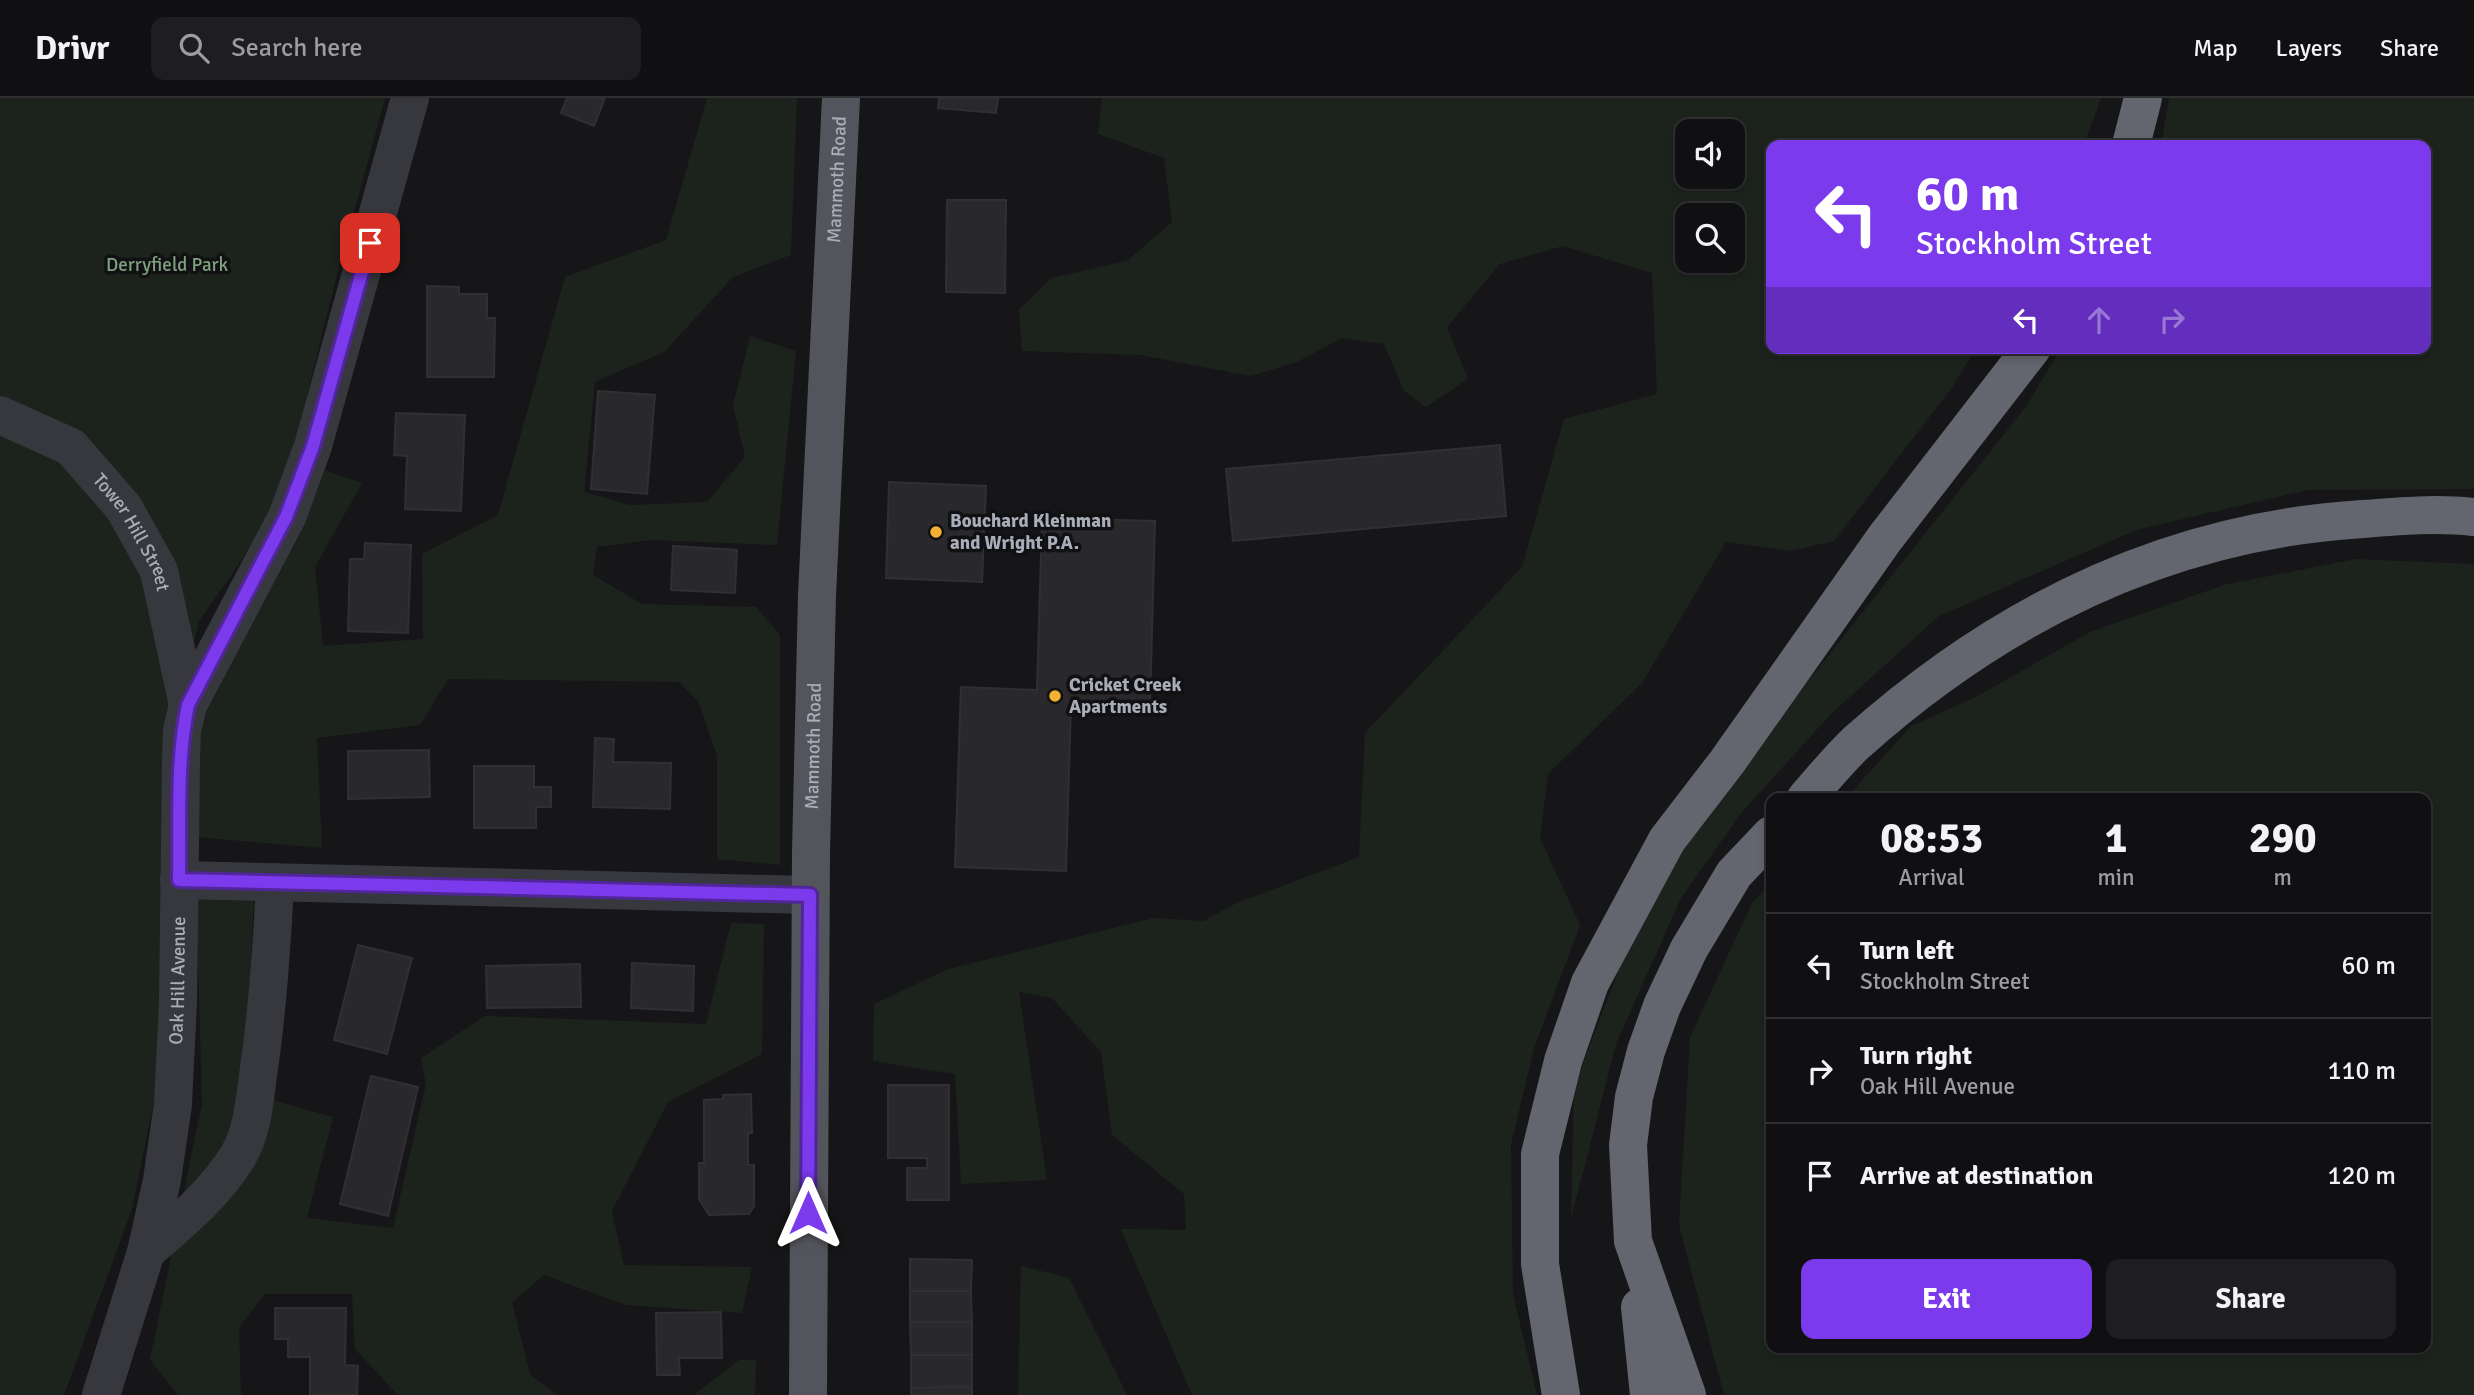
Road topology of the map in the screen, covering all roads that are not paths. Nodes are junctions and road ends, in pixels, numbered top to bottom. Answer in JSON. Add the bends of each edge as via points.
{"nodes":[{"id":1,"x":410,"y":98,"type":"edge"},
{"id":2,"x":841,"y":98,"type":"edge"},
{"id":3,"x":2143,"y":98,"type":"edge"},
{"id":4,"x":2132,"y":140,"type":"edge"},
{"id":5,"x":2027,"y":354,"type":"edge"},
{"id":6,"x":0,"y":415,"type":"edge"},
{"id":7,"x":2474,"y":517,"type":"edge"},
{"id":8,"x":188,"y":705,"type":"junction"},
{"id":9,"x":1811,"y":793,"type":"edge"},
{"id":10,"x":1766,"y":840,"type":"edge"},
{"id":11,"x":179,"y":880,"type":"junction"},
{"id":12,"x":275,"y":882,"type":"junction"},
{"id":13,"x":810,"y":895,"type":"junction"},
{"id":14,"x":1633,"y":1241,"type":"junction"},
{"id":15,"x":146,"y":1252,"type":"junction"},
{"id":16,"x":101,"y":1395,"type":"edge"},
{"id":17,"x":808,"y":1395,"type":"edge"},
{"id":18,"x":1562,"y":1395,"type":"edge"},
{"id":19,"x":1649,"y":1395,"type":"edge"},
{"id":20,"x":1687,"y":1395,"type":"edge"}],
"edges":[{"from":1,"to":8,"type":"street","name":"Oak Hill Avenue","via":[[313,446],[286,517]]},
{"from":2,"to":13,"type":"main road","name":"Mammoth Road","via":[[817,595]]},
{"from":3,"to":4,"type":"highway"},
{"from":5,"to":18,"type":"highway","via":[[1885,538],[1667,840],[1590,984],[1563,1061],[1540,1154],[1540,1264]]},
{"from":6,"to":8,"type":"street","name":"Tower Hill Street","via":[[71,447],[124,508],[159,571]]},
{"from":7,"to":9,"type":"highway","via":[[2414,515],[2324,521],[2237,536],[2152,561],[2071,595],[1993,637],[1921,688],[1854,745]]},
{"from":8,"to":11,"type":"street","name":"Oak Hill Avenue","via":[[181,751]]},
{"from":10,"to":14,"type":"highway","via":[[1734,874],[1689,949],[1646,1051],[1628,1145]]},
{"from":11,"to":12,"type":"street"},
{"from":11,"to":15,"type":"street","name":"Oak Hill Avenue","via":[[173,1104]]},
{"from":12,"to":13,"type":"street"},
{"from":12,"to":15,"type":"street","via":[[261,1059],[253,1114],[240,1154],[210,1195]]},
{"from":13,"to":17,"type":"main road","name":"Mammoth Road"},
{"from":14,"to":19,"type":"highway"},
{"from":14,"to":20,"type":"highway"},
{"from":15,"to":16,"type":"street","name":"Oak Hill Avenue"}]}
